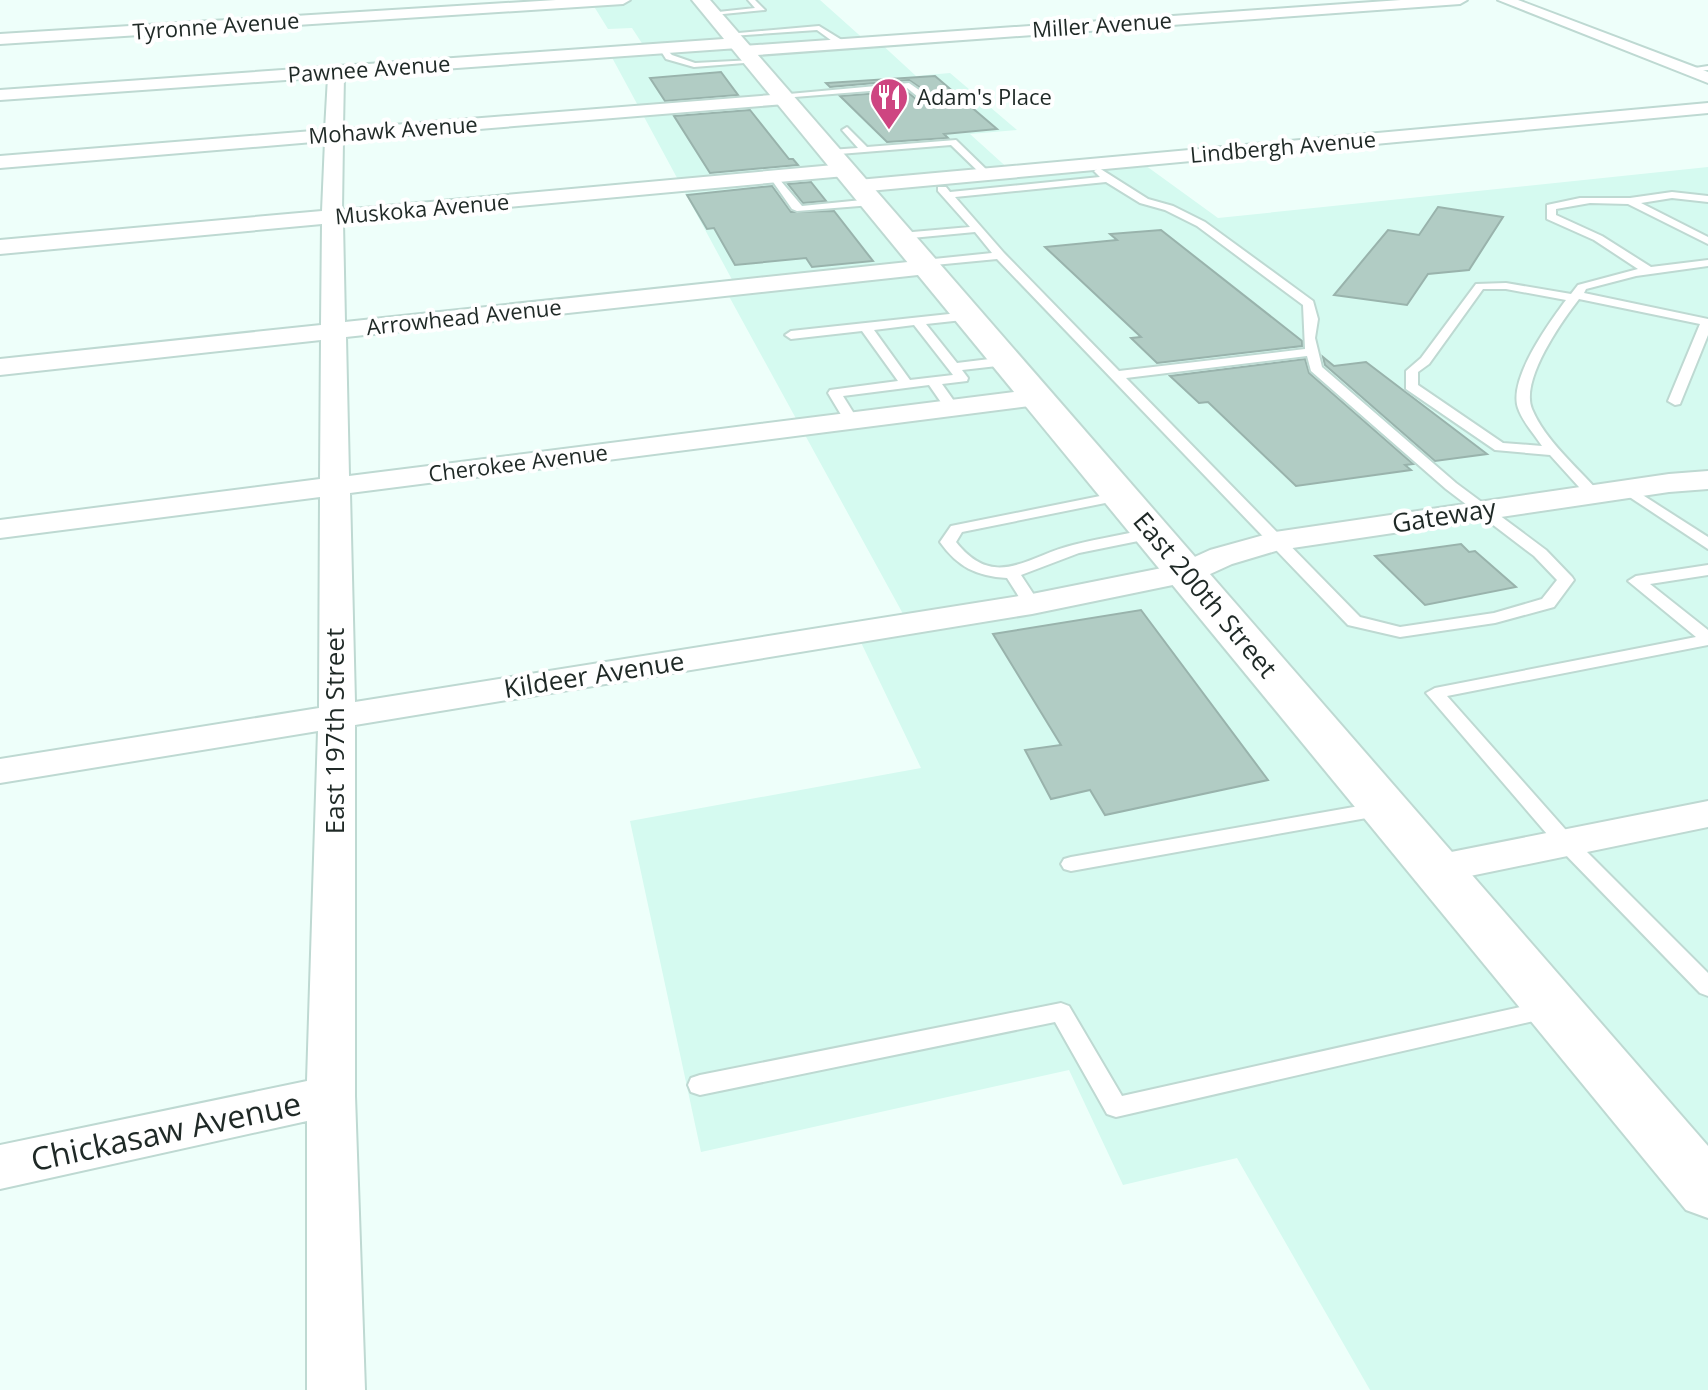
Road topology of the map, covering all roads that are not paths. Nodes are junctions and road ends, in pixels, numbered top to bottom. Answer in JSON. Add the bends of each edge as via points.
{"nodes":[{"id":1,"x":623,"y":0,"type":"edge"},
{"id":2,"x":751,"y":0,"type":"edge"},
{"id":3,"x":1460,"y":0,"type":"edge"},
{"id":4,"x":1505,"y":0,"type":"edge"},
{"id":5,"x":730,"y":34,"type":"edge"},
{"id":6,"x":0,"y":39,"type":"edge"},
{"id":7,"x":663,"y":48,"type":"junction"},
{"id":8,"x":1708,"y":56,"type":"edge"},
{"id":9,"x":1661,"y":60,"type":"junction"},
{"id":10,"x":1708,"y":68,"type":"edge"},
{"id":11,"x":1686,"y":70,"type":"junction"},
{"id":12,"x":336,"y":71,"type":"junction"},
{"id":13,"x":1708,"y":78,"type":"edge"},
{"id":14,"x":0,"y":95,"type":"edge"},
{"id":15,"x":784,"y":97,"type":"junction"},
{"id":16,"x":926,"y":99,"type":"dead end"},
{"id":17,"x":1708,"y":108,"type":"edge"},
{"id":18,"x":334,"y":135,"type":"junction"},
{"id":19,"x":0,"y":162,"type":"edge"},
{"id":20,"x":1091,"y":164,"type":"junction"},
{"id":21,"x":853,"y":165,"type":"junction"},
{"id":22,"x":986,"y":174,"type":"junction"},
{"id":23,"x":774,"y":176,"type":"junction"},
{"id":24,"x":934,"y":179,"type":"junction"},
{"id":25,"x":1108,"y":179,"type":"junction"},
{"id":26,"x":948,"y":195,"type":"junction"},
{"id":27,"x":1708,"y":199,"type":"edge"},
{"id":28,"x":1630,"y":201,"type":"junction"},
{"id":29,"x":332,"y":217,"type":"junction"},
{"id":30,"x":978,"y":229,"type":"junction"},
{"id":31,"x":1708,"y":241,"type":"edge"},
{"id":32,"x":0,"y":247,"type":"edge"},
{"id":33,"x":917,"y":255,"type":"junction"},
{"id":34,"x":1000,"y":255,"type":"junction"},
{"id":35,"x":1708,"y":263,"type":"edge"},
{"id":36,"x":1649,"y":271,"type":"junction"},
{"id":37,"x":1575,"y":297,"type":"junction"},
{"id":38,"x":968,"y":316,"type":"junction"},
{"id":39,"x":917,"y":321,"type":"junction"},
{"id":40,"x":865,"y":326,"type":"junction"},
{"id":41,"x":334,"y":331,"type":"junction"},
{"id":42,"x":791,"y":335,"type":"dead end"},
{"id":43,"x":1312,"y":352,"type":"junction"},
{"id":44,"x":1006,"y":361,"type":"junction"},
{"id":45,"x":0,"y":367,"type":"edge"},
{"id":46,"x":954,"y":367,"type":"junction"},
{"id":47,"x":1116,"y":375,"type":"junction"},
{"id":48,"x":933,"y":381,"type":"junction"},
{"id":49,"x":907,"y":385,"type":"junction"},
{"id":50,"x":1037,"y":397,"type":"junction"},
{"id":51,"x":1675,"y":401,"type":"dead end"},
{"id":52,"x":952,"y":408,"type":"junction"},
{"id":53,"x":851,"y":420,"type":"junction"},
{"id":54,"x":1554,"y":451,"type":"junction"},
{"id":55,"x":1708,"y":480,"type":"edge"},
{"id":56,"x":335,"y":486,"type":"junction"},
{"id":57,"x":1627,"y":489,"type":"junction"},
{"id":58,"x":1593,"y":494,"type":"junction"},
{"id":59,"x":1120,"y":496,"type":"junction"},
{"id":60,"x":1482,"y":512,"type":"junction"},
{"id":61,"x":0,"y":529,"type":"edge"},
{"id":62,"x":1153,"y":533,"type":"junction"},
{"id":63,"x":1275,"y":541,"type":"junction"},
{"id":64,"x":1708,"y":544,"type":"edge"},
{"id":65,"x":1708,"y":570,"type":"edge"},
{"id":66,"x":1012,"y":573,"type":"junction"},
{"id":67,"x":1186,"y":573,"type":"junction"},
{"id":68,"x":1032,"y":604,"type":"junction"},
{"id":69,"x":1708,"y":639,"type":"edge"},
{"id":70,"x":337,"y":717,"type":"junction"},
{"id":71,"x":0,"y":771,"type":"edge"},
{"id":72,"x":1385,"y":809,"type":"junction"},
{"id":73,"x":1708,"y":814,"type":"edge"},
{"id":74,"x":1566,"y":843,"type":"junction"},
{"id":75,"x":1071,"y":864,"type":"dead end"},
{"id":76,"x":1436,"y":869,"type":"junction"},
{"id":77,"x":1708,"y":987,"type":"edge"},
{"id":78,"x":1553,"y":1008,"type":"junction"},
{"id":79,"x":700,"y":1085,"type":"dead end"},
{"id":80,"x":331,"y":1096,"type":"junction"},
{"id":81,"x":0,"y":1167,"type":"edge"},
{"id":82,"x":1708,"y":1191,"type":"edge"},
{"id":83,"x":336,"y":1390,"type":"edge"}],
"edges":[{"from":1,"to":6,"type":"street","name":"Tyronne Avenue"},
{"from":2,"to":5,"type":"lane","via":[[761,10]]},
{"from":3,"to":5,"type":"street","name":"Miller Avenue","via":[[842,44]]},
{"from":4,"to":9,"type":"street"},
{"from":5,"to":7,"type":"street","name":"Pawnee Avenue"},
{"from":5,"to":7,"type":"lane","via":[[694,65],[669,57]]},
{"from":5,"to":15,"type":"street","name":"East 200th Street"},
{"from":7,"to":12,"type":"street","name":"Pawnee Avenue"},
{"from":8,"to":9,"type":"street"},
{"from":9,"to":11,"type":"street"},
{"from":10,"to":11,"type":"lane"},
{"from":11,"to":13,"type":"street"},
{"from":12,"to":14,"type":"street","name":"Pawnee Avenue"},
{"from":12,"to":18,"type":"street","name":"East 197th Street"},
{"from":15,"to":16,"type":"lane","via":[[909,85]]},
{"from":15,"to":18,"type":"street","name":"Mohawk Avenue"},
{"from":15,"to":21,"type":"street","name":"East 200th Street"},
{"from":17,"to":20,"type":"street","name":"Lindbergh Avenue"},
{"from":18,"to":19,"type":"street","name":"Mohawk Avenue"},
{"from":18,"to":29,"type":"street","name":"East 197th Street"},
{"from":20,"to":22,"type":"street","name":"Lindbergh Avenue"},
{"from":20,"to":25,"type":"lane"},
{"from":21,"to":22,"type":"lane","via":[[953,142]]},
{"from":21,"to":23,"type":"street","name":"Muskoka Avenue"},
{"from":21,"to":23,"type":"lane","via":[[801,209]]},
{"from":21,"to":24,"type":"street","name":"Lindbergh Avenue"},
{"from":21,"to":33,"type":"street","name":"East 200th Street"},
{"from":22,"to":24,"type":"street","name":"Lindbergh Avenue"},
{"from":23,"to":29,"type":"street","name":"Muskoka Avenue"},
{"from":24,"to":26,"type":"lane"},
{"from":25,"to":26,"type":"lane"},
{"from":25,"to":43,"type":"lane","via":[[1144,201],[1201,224],[1309,304]]},
{"from":26,"to":30,"type":"lane"},
{"from":27,"to":28,"type":"lane","via":[[1672,195]]},
{"from":28,"to":31,"type":"lane"},
{"from":28,"to":36,"type":"lane","via":[[1559,204],[1551,207],[1551,217],[1598,238]]},
{"from":29,"to":32,"type":"street","name":"Muskoka Avenue"},
{"from":29,"to":41,"type":"street","name":"East 197th Street"},
{"from":30,"to":33,"type":"lane"},
{"from":30,"to":34,"type":"lane"},
{"from":33,"to":34,"type":"lane"},
{"from":33,"to":38,"type":"street","name":"East 200th Street"},
{"from":33,"to":41,"type":"street","name":"Arrowhead Avenue"},
{"from":34,"to":47,"type":"lane"},
{"from":35,"to":36,"type":"lane"},
{"from":36,"to":37,"type":"lane","via":[[1582,287]]},
{"from":37,"to":51,"type":"lane","via":[[1707,322]]},
{"from":37,"to":54,"type":"lane","via":[[1552,327],[1526,379],[1524,407]]},
{"from":37,"to":54,"type":"lane","via":[[1480,286],[1412,371],[1411,386],[1480,436],[1500,447]]},
{"from":38,"to":39,"type":"lane"},
{"from":38,"to":44,"type":"street","name":"East 200th Street"},
{"from":39,"to":40,"type":"lane"},
{"from":39,"to":46,"type":"lane"},
{"from":40,"to":42,"type":"lane"},
{"from":40,"to":49,"type":"lane"},
{"from":41,"to":45,"type":"street","name":"Arrowhead Avenue"},
{"from":41,"to":56,"type":"street","name":"East 197th Street"},
{"from":43,"to":47,"type":"lane"},
{"from":43,"to":60,"type":"lane","via":[[1316,368]]},
{"from":44,"to":46,"type":"lane"},
{"from":44,"to":50,"type":"street","name":"East 200th Street"},
{"from":46,"to":48,"type":"lane","via":[[962,378]]},
{"from":47,"to":63,"type":"lane"},
{"from":48,"to":49,"type":"lane"},
{"from":48,"to":52,"type":"lane"},
{"from":49,"to":53,"type":"lane","via":[[835,393]]},
{"from":50,"to":52,"type":"street","name":"Cherokee Avenue"},
{"from":50,"to":59,"type":"street","name":"East 200th Street"},
{"from":52,"to":53,"type":"street","name":"Cherokee Avenue"},
{"from":53,"to":56,"type":"street","name":"Cherokee Avenue"},
{"from":54,"to":58,"type":"lane"},
{"from":55,"to":57,"type":"street","name":"Gateway"},
{"from":56,"to":61,"type":"street","name":"Cherokee Avenue"},
{"from":56,"to":70,"type":"street","name":"East 197th Street"},
{"from":57,"to":58,"type":"street","name":"Gateway"},
{"from":57,"to":64,"type":"lane"},
{"from":58,"to":60,"type":"street","name":"Gateway"},
{"from":59,"to":62,"type":"street","name":"East 200th Street"},
{"from":59,"to":66,"type":"lane","via":[[956,529],[948,542],[962,561],[982,572]]},
{"from":60,"to":63,"type":"street","name":"Gateway"},
{"from":60,"to":63,"type":"lane","via":[[1540,553],[1566,580],[1548,603],[1495,618],[1400,632],[1354,621]]},
{"from":62,"to":66,"type":"lane","via":[[1075,549]]},
{"from":62,"to":67,"type":"street","name":"East 200th Street"},
{"from":63,"to":67,"type":"street","name":"Gateway"},
{"from":65,"to":69,"type":"lane","via":[[1636,581]]},
{"from":66,"to":68,"type":"lane"},
{"from":67,"to":68,"type":"street","name":"Kildeer Avenue"},
{"from":67,"to":72,"type":"street","name":"East 200th Street"},
{"from":68,"to":70,"type":"street","name":"Kildeer Avenue"},
{"from":69,"to":74,"type":"lane","via":[[1435,693]]},
{"from":70,"to":71,"type":"street","name":"Kildeer Avenue"},
{"from":70,"to":80,"type":"street","name":"East 197th Street"},
{"from":72,"to":75,"type":"lane"},
{"from":72,"to":76,"type":"street","name":"East 200th Street"},
{"from":73,"to":74,"type":"street"},
{"from":74,"to":76,"type":"street"},
{"from":74,"to":77,"type":"lane"},
{"from":76,"to":78,"type":"street","name":"East 200th Street"},
{"from":78,"to":79,"type":"lane","via":[[1116,1107],[1061,1012]]},
{"from":78,"to":82,"type":"street","name":"East 200th Street"},
{"from":80,"to":81,"type":"street","name":"Chickasaw Avenue"},
{"from":80,"to":83,"type":"street","name":"East 197th Street"}]}
